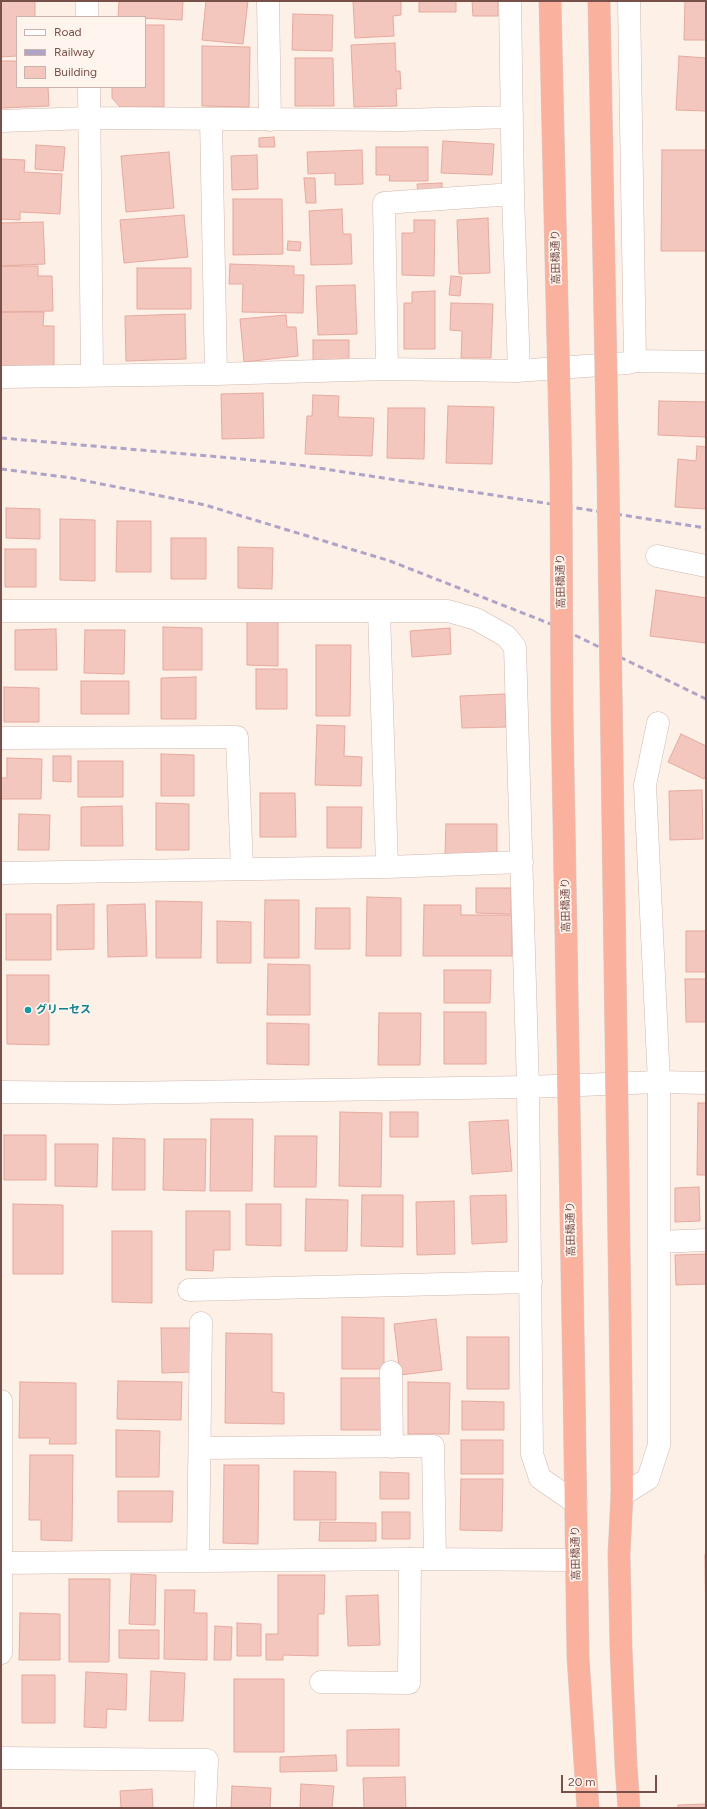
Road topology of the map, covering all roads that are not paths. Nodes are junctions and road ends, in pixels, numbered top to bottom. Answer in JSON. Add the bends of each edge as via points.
{"nodes":[{"id":1,"x":87,"y":1,"type":"edge"},
{"id":2,"x":268,"y":1,"type":"edge"},
{"id":3,"x":510,"y":1,"type":"edge"},
{"id":4,"x":550,"y":1,"type":"edge"},
{"id":5,"x":599,"y":1,"type":"edge"},
{"id":6,"x":629,"y":1,"type":"edge"},
{"id":7,"x":87,"y":16,"type":"edge"},
{"id":8,"x":89,"y":88,"type":"edge"},
{"id":9,"x":512,"y":117,"type":"junction"},
{"id":10,"x":90,"y":118,"type":"junction"},
{"id":11,"x":211,"y":119,"type":"junction"},
{"id":12,"x":270,"y":120,"type":"junction"},
{"id":13,"x":1,"y":121,"type":"edge"},
{"id":14,"x":513,"y":194,"type":"junction"},
{"id":15,"x":635,"y":361,"type":"junction"},
{"id":16,"x":706,"y":362,"type":"edge"},
{"id":17,"x":387,"y":369,"type":"junction"},
{"id":18,"x":519,"y":371,"type":"junction"},
{"id":19,"x":216,"y":374,"type":"junction"},
{"id":20,"x":92,"y":375,"type":"junction"},
{"id":21,"x":1,"y":377,"type":"edge"},
{"id":22,"x":657,"y":556,"type":"dead end"},
{"id":23,"x":706,"y":566,"type":"edge"},
{"id":24,"x":1,"y":611,"type":"edge"},
{"id":25,"x":379,"y":611,"type":"junction"},
{"id":26,"x":658,"y":723,"type":"dead end"},
{"id":27,"x":1,"y":738,"type":"edge"},
{"id":28,"x":522,"y":862,"type":"junction"},
{"id":29,"x":386,"y":867,"type":"junction"},
{"id":30,"x":242,"y":869,"type":"junction"},
{"id":31,"x":1,"y":873,"type":"edge"},
{"id":32,"x":659,"y":1082,"type":"junction"},
{"id":33,"x":706,"y":1083,"type":"edge"},
{"id":34,"x":528,"y":1087,"type":"junction"},
{"id":35,"x":1,"y":1092,"type":"edge"},
{"id":36,"x":706,"y":1240,"type":"edge"},
{"id":37,"x":659,"y":1242,"type":"junction"},
{"id":38,"x":531,"y":1282,"type":"junction"},
{"id":39,"x":189,"y":1290,"type":"dead end"},
{"id":40,"x":201,"y":1323,"type":"dead end"},
{"id":41,"x":391,"y":1372,"type":"dead end"},
{"id":42,"x":1,"y":1401,"type":"edge"},
{"id":43,"x":392,"y":1447,"type":"junction"},
{"id":44,"x":200,"y":1448,"type":"junction"},
{"id":45,"x":622,"y":1495,"type":"junction"},
{"id":46,"x":576,"y":1503,"type":"junction"},
{"id":47,"x":410,"y":1559,"type":"junction"},
{"id":48,"x":435,"y":1559,"type":"junction"},
{"id":49,"x":576,"y":1560,"type":"junction"},
{"id":50,"x":198,"y":1561,"type":"junction"},
{"id":51,"x":1,"y":1563,"type":"edge"},
{"id":52,"x":1,"y":1653,"type":"edge"},
{"id":53,"x":321,"y":1682,"type":"dead end"},
{"id":54,"x":1,"y":1758,"type":"edge"},
{"id":55,"x":206,"y":1808,"type":"edge"},
{"id":56,"x":588,"y":1808,"type":"edge"},
{"id":57,"x":629,"y":1808,"type":"edge"}],
"edges":[{"from":1,"to":7,"type":"street"},
{"from":2,"to":12,"type":"street"},
{"from":3,"to":9,"type":"street"},
{"from":4,"to":46,"type":"highway","name":"高田橋通り","bridge":true,"via":[[561,474],[562,718]]},
{"from":5,"to":45,"type":"highway","bridge":true},
{"from":6,"to":15,"type":"street"},
{"from":8,"to":10,"type":"street"},
{"from":9,"to":12,"type":"street"},
{"from":9,"to":14,"type":"street"},
{"from":10,"to":11,"type":"street"},
{"from":10,"to":13,"type":"street"},
{"from":10,"to":20,"type":"street"},
{"from":11,"to":12,"type":"street"},
{"from":11,"to":19,"type":"street"},
{"from":14,"to":17,"type":"street","via":[[384,203]]},
{"from":14,"to":18,"type":"street"},
{"from":15,"to":16,"type":"street"},
{"from":15,"to":18,"type":"street"},
{"from":17,"to":18,"type":"street"},
{"from":17,"to":19,"type":"street"},
{"from":19,"to":20,"type":"street"},
{"from":20,"to":21,"type":"street"},
{"from":22,"to":23,"type":"street"},
{"from":24,"to":25,"type":"street"},
{"from":25,"to":28,"type":"street","via":[[448,611],[476,619],[506,636],[514,647]]},
{"from":25,"to":29,"type":"street"},
{"from":26,"to":32,"type":"street","via":[[645,785]]},
{"from":27,"to":30,"type":"street","via":[[237,737]]},
{"from":28,"to":29,"type":"street"},
{"from":28,"to":34,"type":"street"},
{"from":29,"to":30,"type":"street"},
{"from":30,"to":31,"type":"street"},
{"from":32,"to":33,"type":"street"},
{"from":32,"to":34,"type":"street"},
{"from":32,"to":37,"type":"street"},
{"from":34,"to":35,"type":"street","via":[[118,1093]]},
{"from":34,"to":38,"type":"street"},
{"from":36,"to":37,"type":"street"},
{"from":37,"to":45,"type":"street","via":[[660,1445],[648,1479]]},
{"from":38,"to":39,"type":"street"},
{"from":38,"to":46,"type":"street","via":[[532,1454],[540,1478]]},
{"from":40,"to":44,"type":"street"},
{"from":41,"to":43,"type":"street"},
{"from":42,"to":51,"type":"street"},
{"from":43,"to":44,"type":"street"},
{"from":43,"to":48,"type":"street","via":[[433,1446]]},
{"from":44,"to":50,"type":"street"},
{"from":45,"to":57,"type":"highway","via":[[619,1554],[621,1648]]},
{"from":46,"to":49,"type":"highway","name":"高田橋通り"},
{"from":47,"to":48,"type":"street"},
{"from":47,"to":50,"type":"street"},
{"from":47,"to":53,"type":"street","via":[[409,1683]]},
{"from":48,"to":49,"type":"street"},
{"from":49,"to":56,"type":"highway","name":"高田橋通り","via":[[578,1656]]},
{"from":50,"to":51,"type":"street"},
{"from":51,"to":52,"type":"street"},
{"from":54,"to":55,"type":"street","via":[[207,1760]]}]}
